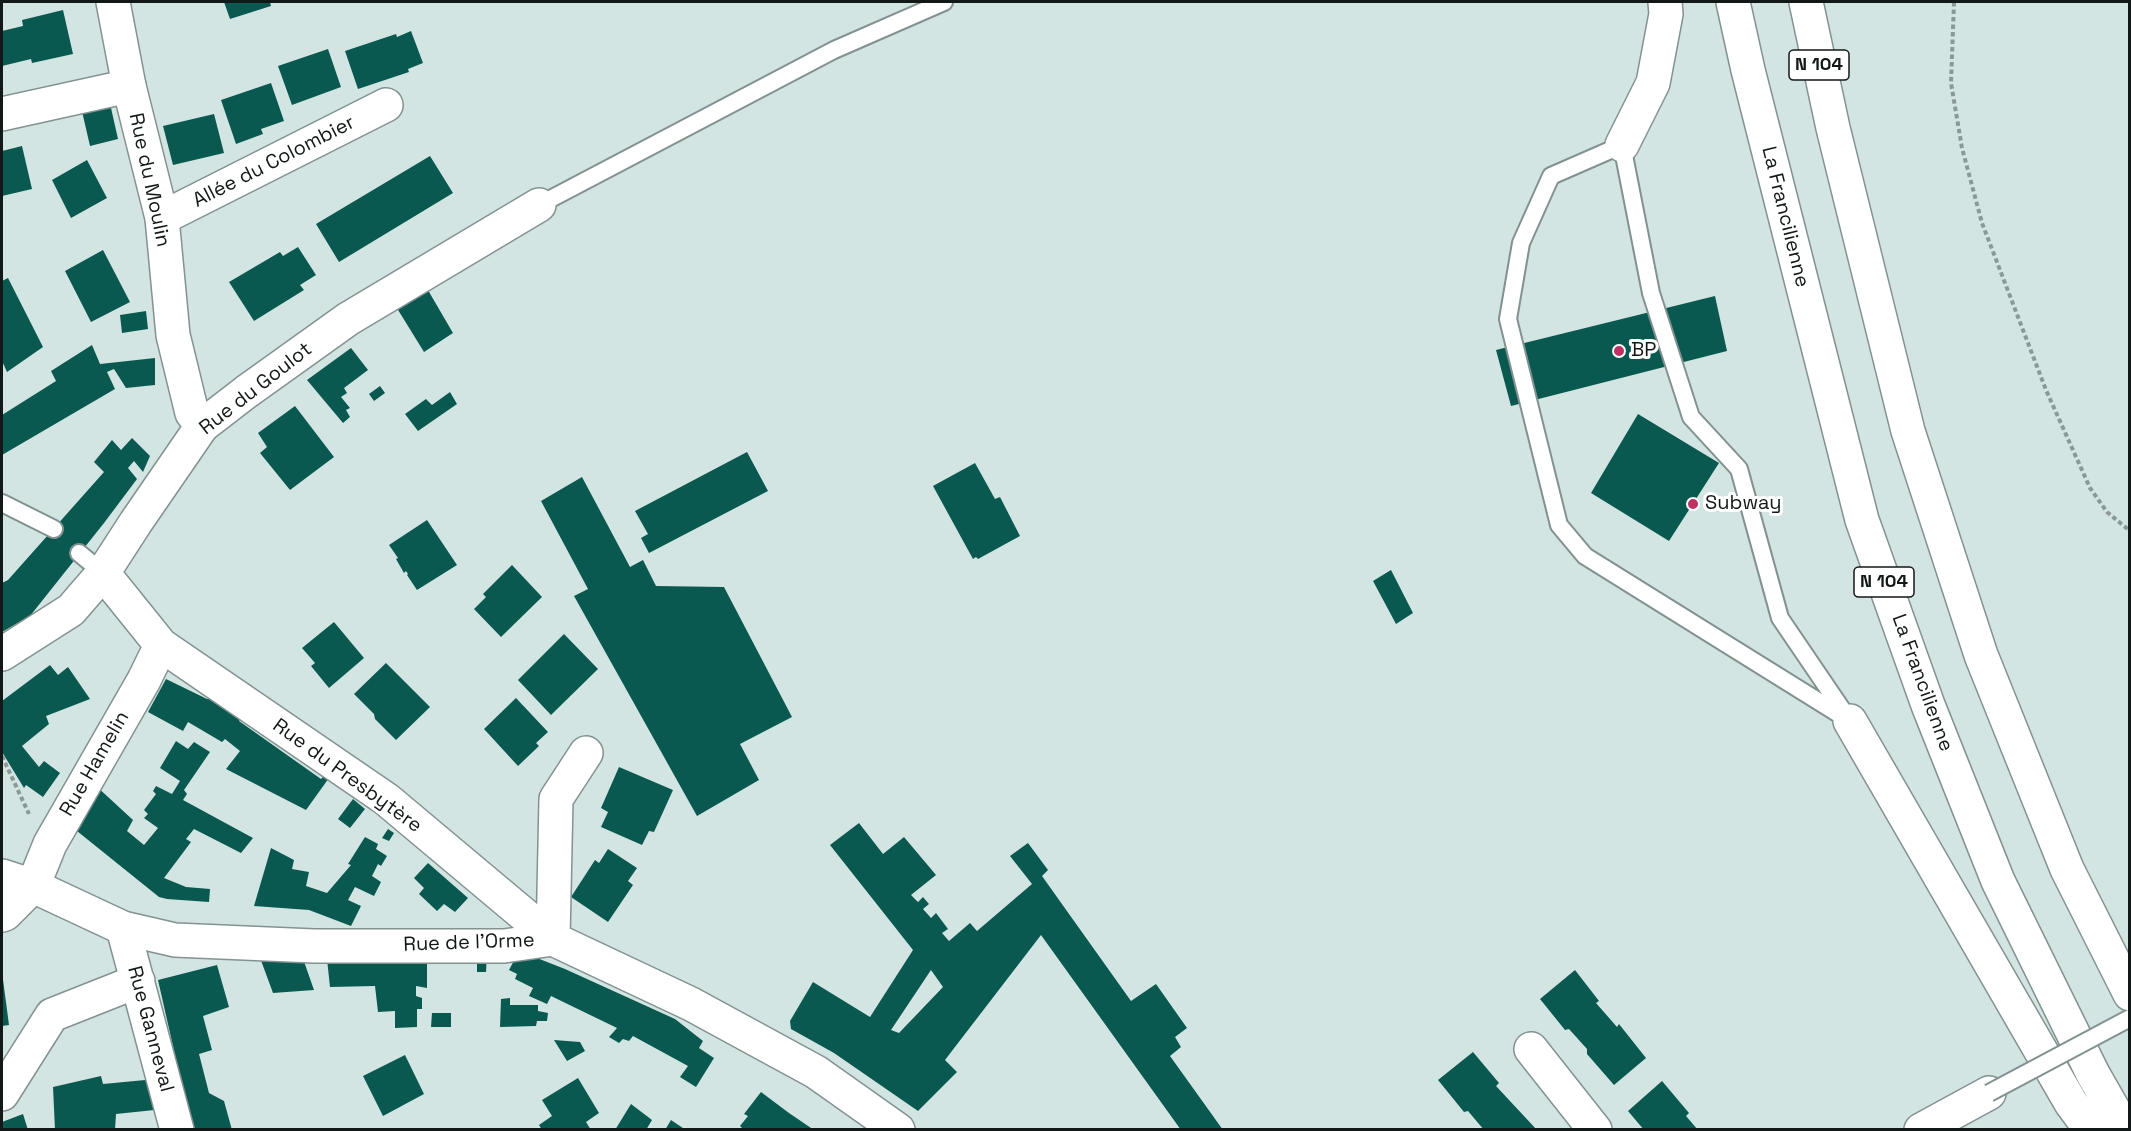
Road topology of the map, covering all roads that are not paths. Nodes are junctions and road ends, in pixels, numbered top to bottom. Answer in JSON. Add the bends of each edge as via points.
{"nodes":[{"id":1,"x":113,"y":2,"type":"edge"},
{"id":2,"x":944,"y":2,"type":"edge"},
{"id":3,"x":1665,"y":2,"type":"edge"},
{"id":4,"x":1733,"y":2,"type":"edge"},
{"id":5,"x":1806,"y":2,"type":"edge"},
{"id":6,"x":129,"y":86,"type":"junction"},
{"id":7,"x":386,"y":105,"type":"dead end"},
{"id":8,"x":2,"y":114,"type":"edge"},
{"id":9,"x":1622,"y":145,"type":"junction"},
{"id":10,"x":539,"y":205,"type":"joint"},
{"id":11,"x":162,"y":218,"type":"junction"},
{"id":12,"x":202,"y":426,"type":"junction"},
{"id":13,"x":2,"y":503,"type":"edge"},
{"id":14,"x":54,"y":530,"type":"dead end"},
{"id":15,"x":91,"y":563,"type":"junction"},
{"id":16,"x":161,"y":645,"type":"junction"},
{"id":17,"x":2,"y":654,"type":"edge"},
{"id":18,"x":1850,"y":721,"type":"junction"},
{"id":19,"x":586,"y":753,"type":"dead end"},
{"id":20,"x":2,"y":876,"type":"edge"},
{"id":21,"x":33,"y":886,"type":"junction"},
{"id":22,"x":2,"y":915,"type":"edge"},
{"id":23,"x":123,"y":928,"type":"junction"},
{"id":24,"x":553,"y":939,"type":"junction"},
{"id":25,"x":138,"y":981,"type":"junction"},
{"id":26,"x":2130,"y":994,"type":"edge"},
{"id":27,"x":2130,"y":1018,"type":"edge"},
{"id":28,"x":1531,"y":1049,"type":"dead end"},
{"id":29,"x":1989,"y":1093,"type":"joint"},
{"id":30,"x":2,"y":1094,"type":"edge"},
{"id":31,"x":177,"y":1130,"type":"edge"},
{"id":32,"x":898,"y":1130,"type":"edge"},
{"id":33,"x":1595,"y":1130,"type":"edge"},
{"id":34,"x":1921,"y":1130,"type":"edge"},
{"id":35,"x":2091,"y":1130,"type":"edge"},
{"id":36,"x":2125,"y":1130,"type":"edge"}],
"edges":[{"from":1,"to":6,"type":"main road","name":"Rue du Moulin"},
{"from":2,"to":10,"type":"lane","via":[[834,50]]},
{"from":3,"to":9,"type":"main road","via":[[1653,83]]},
{"from":4,"to":36,"type":"main road","name":"La Francilienne","number":"N 104","via":[[1862,519],[1928,705],[1998,881],[2093,1074]]},
{"from":5,"to":26,"type":"main road","number":"N 104","via":[[1908,431],[1981,655],[2067,868]]},
{"from":6,"to":8,"type":"main road"},
{"from":6,"to":11,"type":"main road","name":"Rue du Moulin"},
{"from":7,"to":11,"type":"main road","name":"Allée du Colombier"},
{"from":9,"to":18,"type":"lane","via":[[1650,293],[1691,417],[1739,469],[1780,618]]},
{"from":9,"to":18,"type":"lane","via":[[1551,176],[1521,243],[1508,319],[1559,525],[1585,556]]},
{"from":10,"to":12,"type":"main road","name":"Rue du Goulot","via":[[348,320]]},
{"from":11,"to":12,"type":"main road","name":"Rue du Moulin","via":[[173,335],[192,413]]},
{"from":12,"to":15,"type":"main road","name":"Rue du Goulot","via":[[136,522]]},
{"from":13,"to":14,"type":"lane"},
{"from":15,"to":16,"type":"main road","name":"Rue du Presbytère"},
{"from":15,"to":17,"type":"main road","name":"Rue du Goulot","via":[[71,610]]},
{"from":16,"to":21,"type":"main road","name":"Rue Hamelin","via":[[50,844]]},
{"from":16,"to":24,"type":"main road","name":"Rue du Presbytère","via":[[386,799]]},
{"from":18,"to":35,"type":"main road","via":[[2071,1103]]},
{"from":19,"to":24,"type":"main road","via":[[556,799]]},
{"from":20,"to":21,"type":"main road","name":"Rue de l'Orme"},
{"from":21,"to":22,"type":"main road"},
{"from":21,"to":23,"type":"main road","name":"Rue de l'Orme"},
{"from":23,"to":24,"type":"main road","name":"Rue de l'Orme","via":[[175,940],[314,946],[504,946]]},
{"from":23,"to":25,"type":"main road","name":"Rue Ganneval"},
{"from":24,"to":32,"type":"main road","name":"Rue de l'Orme","via":[[691,1004],[816,1072]]},
{"from":25,"to":30,"type":"main road","via":[[52,1015]]},
{"from":25,"to":31,"type":"main road","name":"Rue Ganneval"},
{"from":27,"to":29,"type":"lane","bridge":true},
{"from":28,"to":33,"type":"main road"},
{"from":29,"to":34,"type":"main road"}]}
